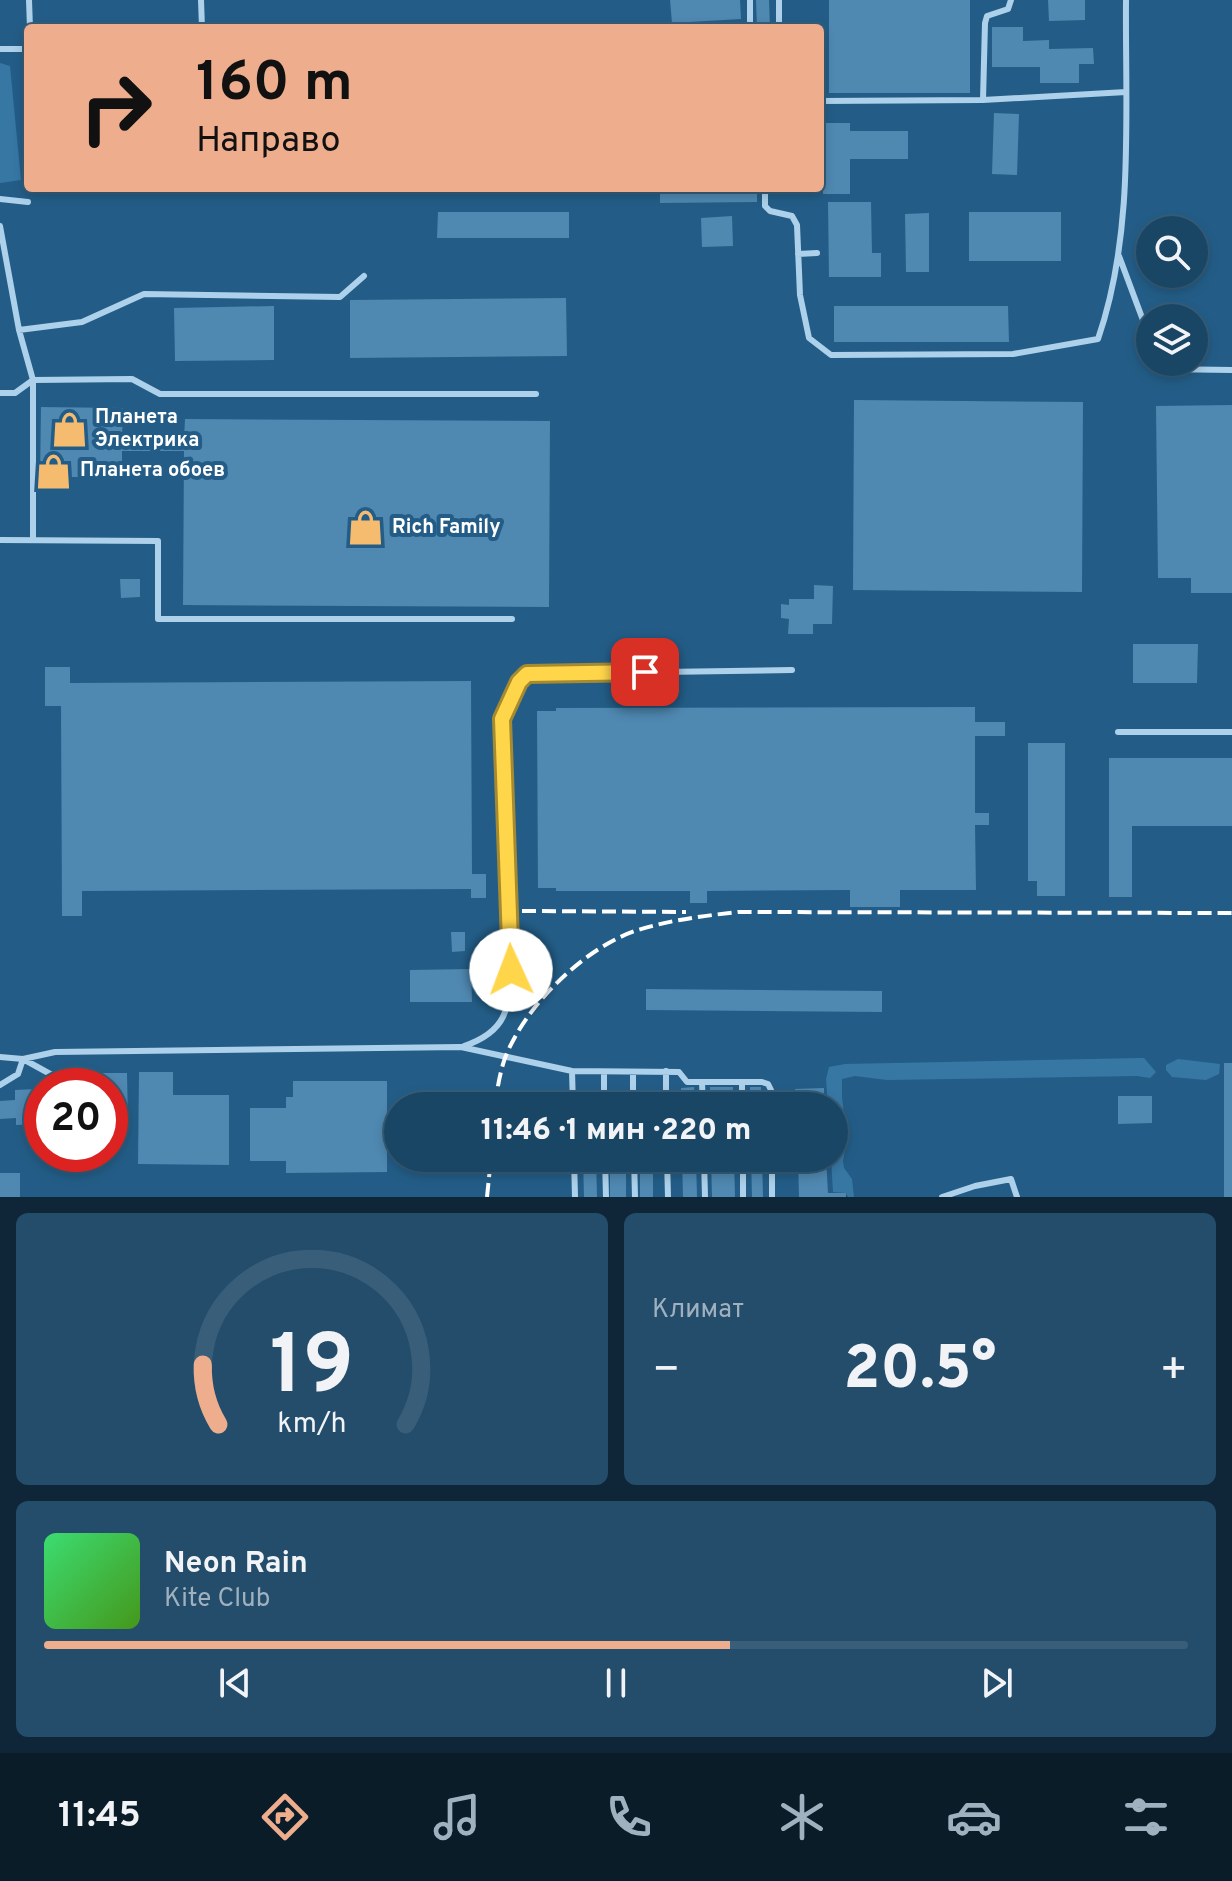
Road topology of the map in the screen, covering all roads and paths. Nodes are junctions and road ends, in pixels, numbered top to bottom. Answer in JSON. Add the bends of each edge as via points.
{"nodes":[{"id":1,"x":29,"y":0,"type":"edge"},
{"id":2,"x":201,"y":0,"type":"edge"},
{"id":3,"x":750,"y":0,"type":"edge"},
{"id":4,"x":779,"y":0,"type":"edge"},
{"id":5,"x":1011,"y":0,"type":"edge"},
{"id":6,"x":1126,"y":0,"type":"edge"},
{"id":7,"x":30,"y":24,"type":"edge"},
{"id":8,"x":202,"y":24,"type":"edge"},
{"id":9,"x":750,"y":24,"type":"edge"},
{"id":10,"x":779,"y":24,"type":"edge"},
{"id":11,"x":0,"y":49,"type":"edge"},
{"id":12,"x":24,"y":49,"type":"edge"},
{"id":13,"x":1126,"y":92,"type":"junction"},
{"id":14,"x":983,"y":100,"type":"junction"},
{"id":15,"x":824,"y":101,"type":"edge"},
{"id":16,"x":765,"y":192,"type":"edge"},
{"id":17,"x":0,"y":199,"type":"edge"},
{"id":18,"x":28,"y":202,"type":"dead end"},
{"id":19,"x":0,"y":226,"type":"edge"},
{"id":20,"x":1118,"y":252,"type":"junction"},
{"id":21,"x":817,"y":253,"type":"dead end"},
{"id":22,"x":798,"y":254,"type":"junction"},
{"id":23,"x":364,"y":276,"type":"dead end"},
{"id":24,"x":1137,"y":304,"type":"edge"},
{"id":25,"x":19,"y":330,"type":"junction"},
{"id":26,"x":1208,"y":370,"type":"edge"},
{"id":27,"x":1232,"y":370,"type":"edge"},
{"id":28,"x":33,"y":380,"type":"junction"},
{"id":29,"x":0,"y":393,"type":"edge"},
{"id":30,"x":536,"y":394,"type":"dead end"},
{"id":31,"x":0,"y":540,"type":"edge"},
{"id":32,"x":33,"y":540,"type":"junction"},
{"id":33,"x":512,"y":619,"type":"dead end"},
{"id":34,"x":792,"y":670,"type":"dead end"},
{"id":35,"x":1118,"y":732,"type":"dead end"},
{"id":36,"x":1232,"y":732,"type":"edge"},
{"id":37,"x":461,"y":1047,"type":"junction"},
{"id":38,"x":0,"y":1057,"type":"edge"},
{"id":39,"x":23,"y":1059,"type":"junction"},
{"id":40,"x":39,"y":1068,"type":"edge"},
{"id":41,"x":572,"y":1071,"type":"junction"},
{"id":42,"x":666,"y":1071,"type":"junction"},
{"id":43,"x":633,"y":1072,"type":"junction"},
{"id":44,"x":604,"y":1073,"type":"junction"},
{"id":45,"x":702,"y":1082,"type":"junction"},
{"id":46,"x":742,"y":1082,"type":"junction"},
{"id":47,"x":0,"y":1085,"type":"edge"},
{"id":48,"x":573,"y":1092,"type":"edge"},
{"id":49,"x":604,"y":1092,"type":"edge"},
{"id":50,"x":633,"y":1092,"type":"edge"},
{"id":51,"x":666,"y":1092,"type":"edge"},
{"id":52,"x":702,"y":1092,"type":"edge"},
{"id":53,"x":742,"y":1092,"type":"edge"},
{"id":54,"x":771,"y":1092,"type":"edge"},
{"id":55,"x":574,"y":1172,"type":"edge"},
{"id":56,"x":605,"y":1172,"type":"edge"},
{"id":57,"x":634,"y":1172,"type":"edge"},
{"id":58,"x":667,"y":1172,"type":"edge"},
{"id":59,"x":704,"y":1172,"type":"edge"},
{"id":60,"x":743,"y":1172,"type":"edge"},
{"id":61,"x":772,"y":1172,"type":"edge"},
{"id":62,"x":575,"y":1197,"type":"edge"},
{"id":63,"x":606,"y":1197,"type":"edge"},
{"id":64,"x":635,"y":1197,"type":"edge"},
{"id":65,"x":668,"y":1197,"type":"edge"},
{"id":66,"x":705,"y":1197,"type":"edge"},
{"id":67,"x":743,"y":1197,"type":"edge"},
{"id":68,"x":772,"y":1197,"type":"edge"},
{"id":69,"x":942,"y":1197,"type":"edge"},
{"id":70,"x":1017,"y":1197,"type":"edge"}],
"edges":[{"from":1,"to":7,"type":"lane"},
{"from":2,"to":8,"type":"lane"},
{"from":3,"to":9,"type":"lane"},
{"from":4,"to":10,"type":"lane"},
{"from":5,"to":14,"type":"lane","via":[[1008,9],[987,16],[985,23]]},
{"from":6,"to":13,"type":"lane"},
{"from":11,"to":12,"type":"lane"},
{"from":13,"to":14,"type":"lane"},
{"from":13,"to":20,"type":"lane"},
{"from":14,"to":15,"type":"lane"},
{"from":16,"to":22,"type":"lane","via":[[765,206],[792,216],[797,225]]},
{"from":17,"to":18,"type":"lane"},
{"from":19,"to":25,"type":"lane"},
{"from":20,"to":22,"type":"lane","via":[[1098,339],[1013,354],[831,355],[809,338]]},
{"from":20,"to":24,"type":"lane"},
{"from":21,"to":22,"type":"lane"},
{"from":23,"to":25,"type":"lane","via":[[340,297],[144,294],[82,322]]},
{"from":25,"to":28,"type":"lane"},
{"from":26,"to":27,"type":"lane"},
{"from":28,"to":29,"type":"lane","via":[[15,393]]},
{"from":28,"to":30,"type":"lane","via":[[132,379],[160,394]]},
{"from":28,"to":32,"type":"lane"},
{"from":31,"to":32,"type":"lane"},
{"from":32,"to":33,"type":"lane","via":[[158,541],[158,619]]},
{"from":34,"to":37,"type":"lane","via":[[527,674],[519,682],[502,719],[510,1001],[500,1026]]},
{"from":35,"to":36,"type":"lane"},
{"from":37,"to":39,"type":"lane","via":[[55,1052]]},
{"from":37,"to":41,"type":"lane"},
{"from":38,"to":39,"type":"lane"},
{"from":39,"to":40,"type":"lane"},
{"from":39,"to":47,"type":"lane","via":[[18,1074]]},
{"from":41,"to":44,"type":"lane"},
{"from":41,"to":48,"type":"lane"},
{"from":42,"to":43,"type":"lane"},
{"from":42,"to":45,"type":"lane","via":[[679,1072],[687,1082]]},
{"from":42,"to":51,"type":"lane"},
{"from":43,"to":44,"type":"lane"},
{"from":43,"to":50,"type":"lane"},
{"from":44,"to":49,"type":"lane"},
{"from":45,"to":46,"type":"lane"},
{"from":45,"to":52,"type":"lane"},
{"from":46,"to":53,"type":"lane"},
{"from":46,"to":54,"type":"lane","via":[[768,1084]]},
{"from":55,"to":62,"type":"lane"},
{"from":56,"to":63,"type":"lane"},
{"from":57,"to":64,"type":"lane"},
{"from":58,"to":65,"type":"lane"},
{"from":59,"to":66,"type":"lane"},
{"from":60,"to":67,"type":"lane"},
{"from":61,"to":68,"type":"lane"},
{"from":69,"to":70,"type":"lane","via":[[1011,1179]]}]}
